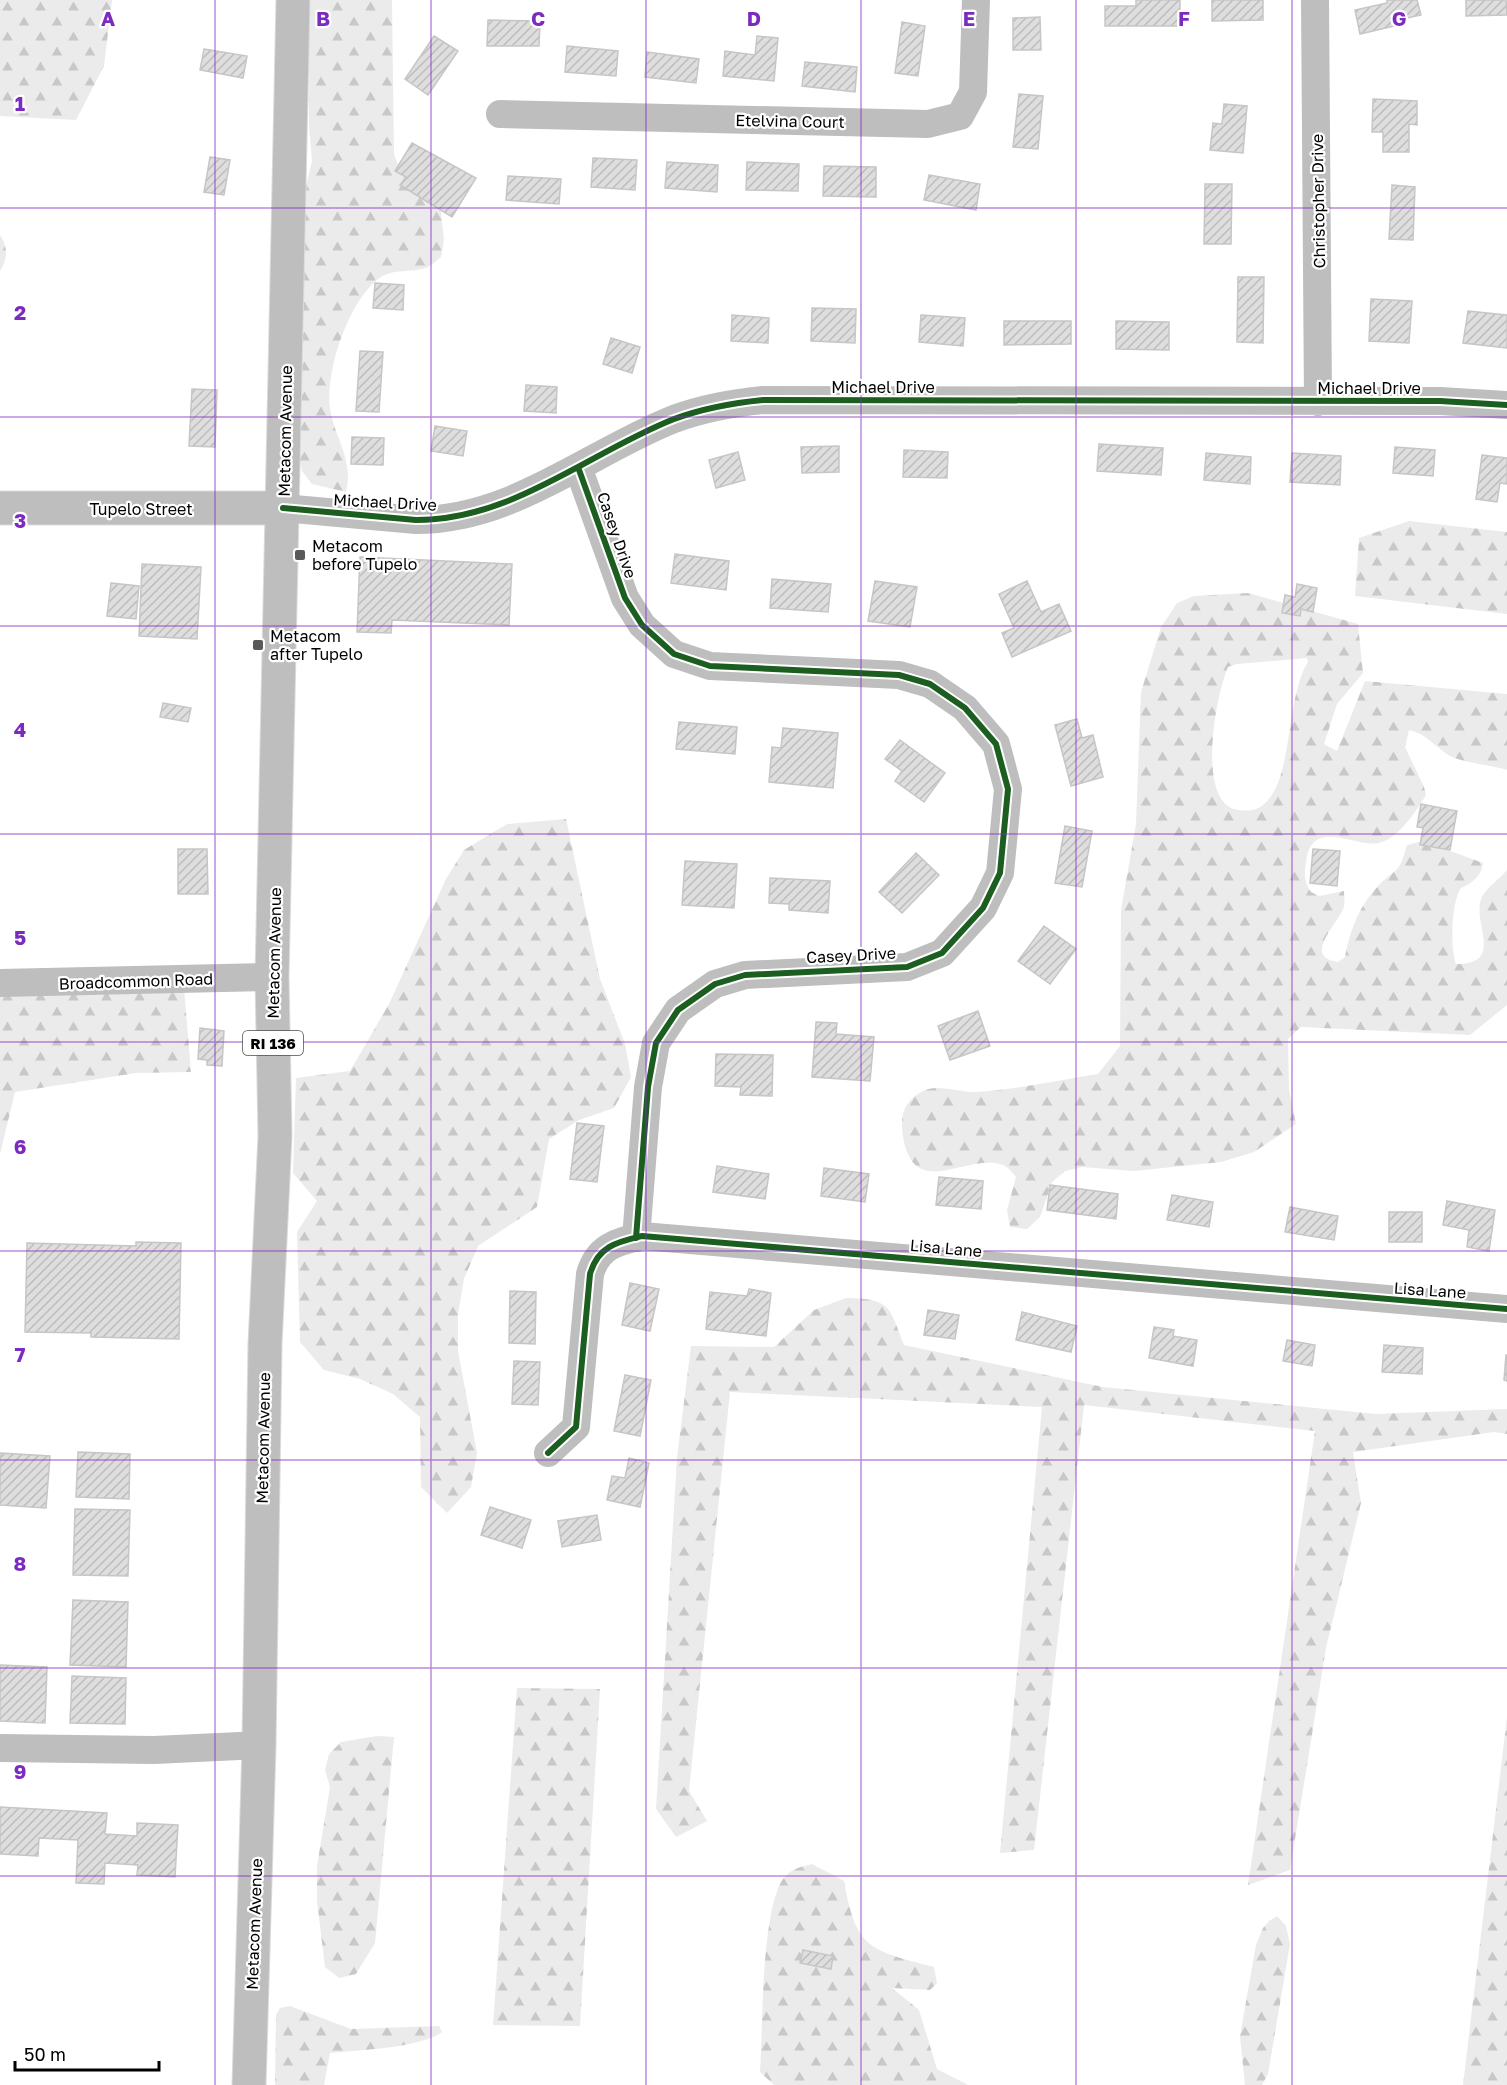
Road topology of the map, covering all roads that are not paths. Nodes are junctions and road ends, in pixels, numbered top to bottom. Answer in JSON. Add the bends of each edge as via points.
{"nodes":[{"id":1,"x":293,"y":0,"type":"edge"},
{"id":2,"x":976,"y":0,"type":"edge"},
{"id":3,"x":1315,"y":0,"type":"edge"},
{"id":4,"x":500,"y":114,"type":"dead end"},
{"id":5,"x":1318,"y":402,"type":"junction"},
{"id":6,"x":1507,"y":405,"type":"edge"},
{"id":7,"x":578,"y":466,"type":"junction"},
{"id":8,"x":0,"y":508,"type":"edge"},
{"id":9,"x":283,"y":508,"type":"junction"},
{"id":10,"x":272,"y":977,"type":"junction"},
{"id":11,"x":0,"y":983,"type":"edge"},
{"id":12,"x":636,"y":1238,"type":"junction"},
{"id":13,"x":1507,"y":1309,"type":"edge"},
{"id":14,"x":548,"y":1453,"type":"dead end"},
{"id":15,"x":260,"y":1745,"type":"junction"},
{"id":16,"x":0,"y":1748,"type":"edge"},
{"id":17,"x":249,"y":2085,"type":"edge"}],
"edges":[{"from":1,"to":9,"type":"main road","name":"Metacom Avenue","number":"RI 136"},
{"from":2,"to":4,"type":"street","name":"Etelvina Court","via":[[973,92],[960,116],[928,124]]},
{"from":3,"to":5,"type":"street","name":"Christopher Drive"},
{"from":5,"to":6,"type":"street","name":"Michael Drive"},
{"from":5,"to":7,"type":"street","name":"Michael Drive","via":[[764,400],[716,406],[673,420]]},
{"from":7,"to":9,"type":"street","name":"Michael Drive","via":[[496,506],[435,520]]},
{"from":7,"to":12,"type":"street","name":"Casey Drive","via":[[625,598],[642,625],[674,654],[710,666],[898,675],[930,684],[965,708],[996,744],[1008,789],[999,873],[983,908],[942,953],[907,967],[745,975],[715,984],[678,1010],[656,1043]]},
{"from":8,"to":9,"type":"main road","name":"Tupelo Street"},
{"from":9,"to":10,"type":"main road","name":"Metacom Avenue","number":"RI 136"},
{"from":10,"to":11,"type":"street","name":"Broadcommon Road"},
{"from":10,"to":15,"type":"main road","name":"Metacom Avenue","number":"RI 136","via":[[275,1136],[265,1344]]},
{"from":12,"to":13,"type":"street","name":"Lisa Lane","via":[[772,1246]]},
{"from":12,"to":14,"type":"street","name":"Lisa Lane","via":[[615,1242],[594,1260],[576,1427]]},
{"from":15,"to":16,"type":"street","via":[[154,1750]]},
{"from":15,"to":17,"type":"main road","name":"Metacom Avenue","number":"RI 136"}]}
